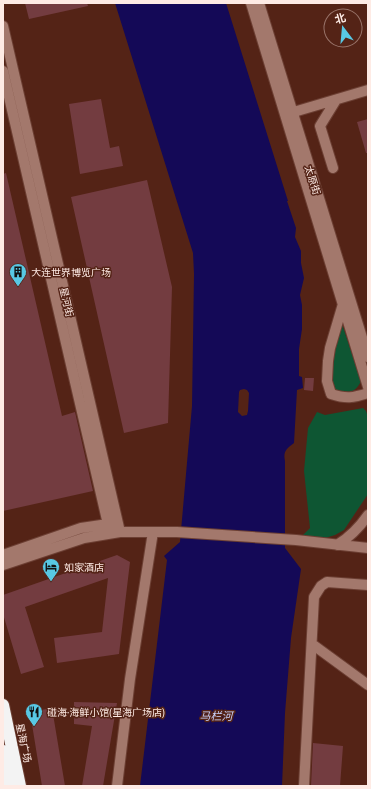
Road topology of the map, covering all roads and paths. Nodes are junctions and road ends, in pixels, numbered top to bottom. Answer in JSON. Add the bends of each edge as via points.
{"nodes":[{"id":1,"x":251,"y":3,"type":"edge"},
{"id":2,"x":259,"y":3,"type":"edge"},
{"id":3,"x":3,"y":26,"type":"edge"},
{"id":4,"x":4,"y":38,"type":"edge"},
{"id":5,"x":3,"y":71,"type":"edge"},
{"id":6,"x":368,"y":90,"type":"edge"},
{"id":7,"x":336,"y":100,"type":"junction"},
{"id":8,"x":289,"y":113,"type":"junction"},
{"id":9,"x":333,"y":168,"type":"dead end"},
{"id":10,"x":343,"y":304,"type":"junction"},
{"id":11,"x":368,"y":357,"type":"edge"},
{"id":12,"x":368,"y":387,"type":"edge"},
{"id":13,"x":368,"y":393,"type":"edge"},
{"id":14,"x":368,"y":515,"type":"edge"},
{"id":15,"x":113,"y":530,"type":"junction"},
{"id":16,"x":153,"y":532,"type":"junction"},
{"id":17,"x":337,"y":545,"type":"junction"},
{"id":18,"x":368,"y":548,"type":"edge"},
{"id":19,"x":3,"y":555,"type":"edge"},
{"id":20,"x":3,"y":565,"type":"edge"},
{"id":21,"x":368,"y":585,"type":"edge"},
{"id":22,"x":312,"y":644,"type":"junction"},
{"id":23,"x":368,"y":684,"type":"edge"},
{"id":24,"x":3,"y":705,"type":"edge"},
{"id":25,"x":3,"y":751,"type":"edge"},
{"id":26,"x":9,"y":786,"type":"edge"},
{"id":27,"x":20,"y":786,"type":"edge"},
{"id":28,"x":117,"y":786,"type":"edge"},
{"id":29,"x":304,"y":786,"type":"edge"}],
"edges":[{"from":1,"to":8,"type":"street","name":"太原街"},
{"from":2,"to":8,"type":"street","name":"太原街"},
{"from":3,"to":4,"type":"street","name":"星河街"},
{"from":4,"to":15,"type":"street","name":"星河街"},
{"from":5,"to":15,"type":"street","name":"星河街"},
{"from":6,"to":7,"type":"street"},
{"from":7,"to":8,"type":"street"},
{"from":7,"to":9,"type":"street","via":[[320,126]]},
{"from":8,"to":10,"type":"street","name":"太原街"},
{"from":8,"to":11,"type":"street","name":"太原街"},
{"from":10,"to":12,"type":"street"},
{"from":10,"to":13,"type":"street","via":[[330,348],[327,381],[331,394],[342,398]]},
{"from":14,"to":17,"type":"street","via":[[349,537]]},
{"from":15,"to":16,"type":"street"},
{"from":15,"to":19,"type":"street","via":[[82,528]]},
{"from":15,"to":20,"type":"street"},
{"from":16,"to":17,"type":"street","via":[[296,540]]},
{"from":16,"to":28,"type":"street","via":[[130,679]]},
{"from":17,"to":18,"type":"street"},
{"from":21,"to":22,"type":"street","via":[[327,582],[321,586],[314,598]]},
{"from":22,"to":23,"type":"street"},
{"from":22,"to":29,"type":"street"},
{"from":24,"to":27,"type":"highway","name":"星海广场"},
{"from":25,"to":26,"type":"highway"}]}
